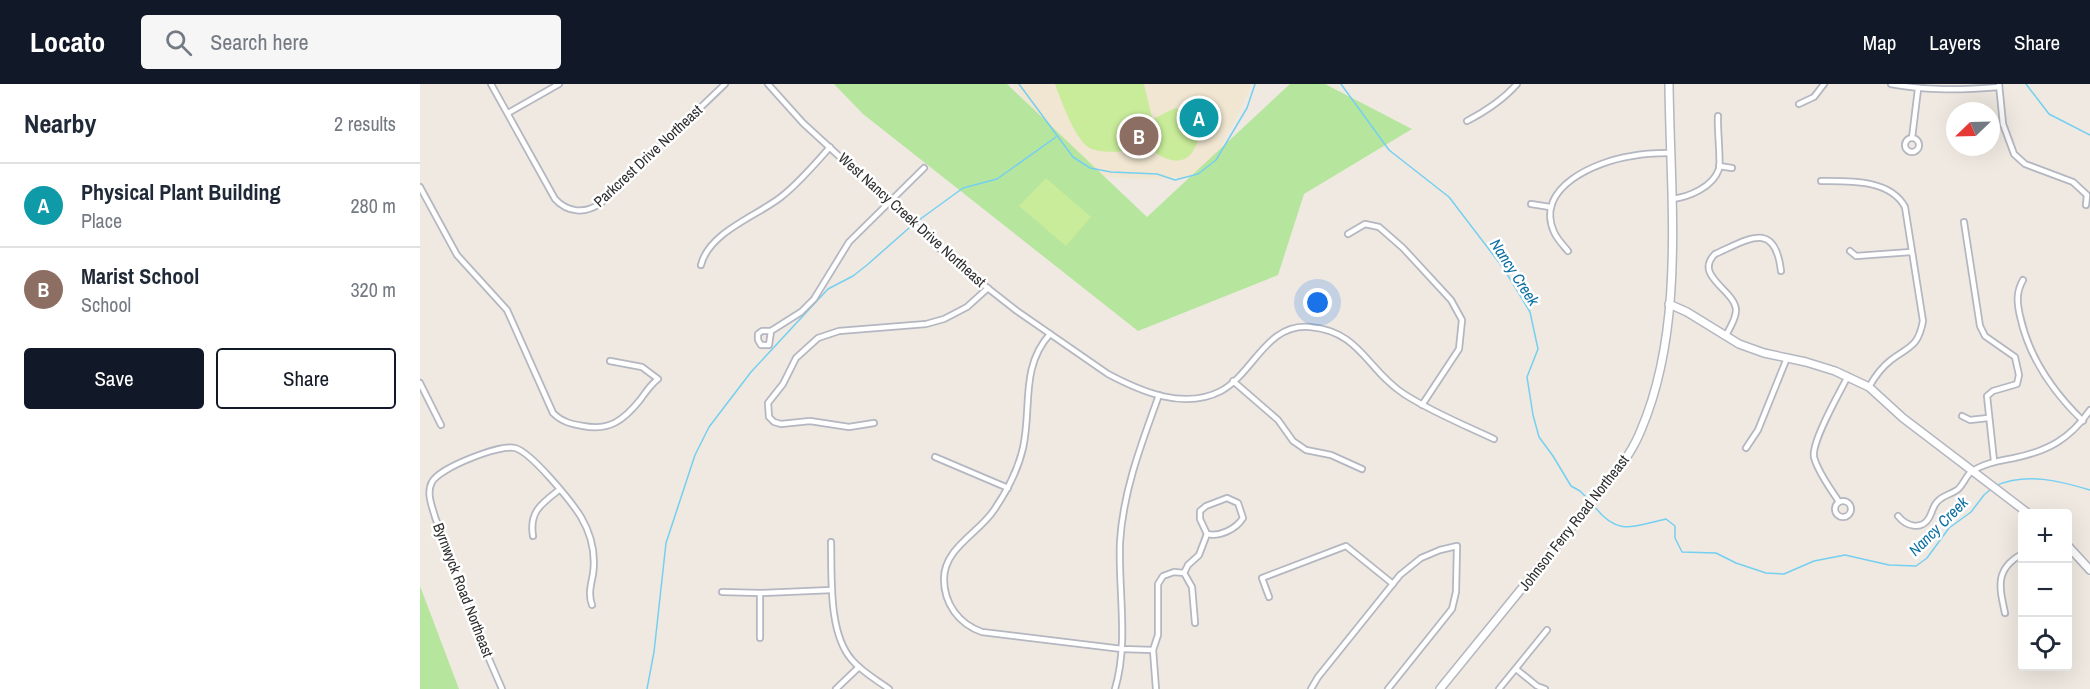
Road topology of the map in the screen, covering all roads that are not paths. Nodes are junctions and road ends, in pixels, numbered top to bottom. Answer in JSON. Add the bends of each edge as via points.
{"nodes":[{"id":1,"x":490,"y":84,"type":"edge"},
{"id":2,"x":559,"y":84,"type":"edge"},
{"id":3,"x":724,"y":84,"type":"edge"},
{"id":4,"x":768,"y":84,"type":"edge"},
{"id":5,"x":1517,"y":84,"type":"edge"},
{"id":6,"x":1669,"y":84,"type":"edge"},
{"id":7,"x":1824,"y":84,"type":"edge"},
{"id":8,"x":1891,"y":84,"type":"edge"},
{"id":9,"x":1999,"y":86,"type":"edge"},
{"id":10,"x":1918,"y":89,"type":"junction"},
{"id":11,"x":1798,"y":104,"type":"dead end"},
{"id":12,"x":508,"y":113,"type":"junction"},
{"id":13,"x":1718,"y":116,"type":"dead end"},
{"id":14,"x":1467,"y":121,"type":"dead end"},
{"id":15,"x":1912,"y":138,"type":"dead end"},
{"id":16,"x":830,"y":147,"type":"junction"},
{"id":17,"x":1670,"y":153,"type":"junction"},
{"id":18,"x":1719,"y":166,"type":"junction"},
{"id":19,"x":924,"y":168,"type":"dead end"},
{"id":20,"x":1732,"y":168,"type":"dead end"},
{"id":21,"x":1821,"y":181,"type":"dead end"},
{"id":22,"x":420,"y":187,"type":"edge"},
{"id":23,"x":1672,"y":199,"type":"junction"},
{"id":24,"x":890,"y":202,"type":"junction"},
{"id":25,"x":1531,"y":204,"type":"dead end"},
{"id":26,"x":2086,"y":205,"type":"dead end"},
{"id":27,"x":1550,"y":207,"type":"junction"},
{"id":28,"x":1964,"y":222,"type":"dead end"},
{"id":29,"x":1348,"y":234,"type":"dead end"},
{"id":30,"x":1568,"y":251,"type":"dead end"},
{"id":31,"x":1850,"y":251,"type":"dead end"},
{"id":32,"x":1911,"y":252,"type":"junction"},
{"id":33,"x":701,"y":265,"type":"dead end"},
{"id":34,"x":1781,"y":271,"type":"dead end"},
{"id":35,"x":2023,"y":280,"type":"dead end"},
{"id":36,"x":987,"y":288,"type":"junction"},
{"id":37,"x":1669,"y":304,"type":"junction"},
{"id":38,"x":771,"y":332,"type":"dead end"},
{"id":39,"x":1050,"y":334,"type":"junction"},
{"id":40,"x":1726,"y":336,"type":"junction"},
{"id":41,"x":1787,"y":358,"type":"junction"},
{"id":42,"x":610,"y":361,"type":"dead end"},
{"id":43,"x":1848,"y":376,"type":"junction"},
{"id":44,"x":1233,"y":381,"type":"junction"},
{"id":45,"x":420,"y":385,"type":"edge"},
{"id":46,"x":1869,"y":387,"type":"junction"},
{"id":47,"x":1159,"y":395,"type":"junction"},
{"id":48,"x":1422,"y":405,"type":"junction"},
{"id":49,"x":2090,"y":410,"type":"edge"},
{"id":50,"x":1962,"y":416,"type":"dead end"},
{"id":51,"x":1988,"y":418,"type":"junction"},
{"id":52,"x":2083,"y":421,"type":"junction"},
{"id":53,"x":873,"y":423,"type":"dead end"},
{"id":54,"x":441,"y":425,"type":"dead end"},
{"id":55,"x":1494,"y":439,"type":"dead end"},
{"id":56,"x":1746,"y":448,"type":"dead end"},
{"id":57,"x":935,"y":457,"type":"dead end"},
{"id":58,"x":1994,"y":461,"type":"junction"},
{"id":59,"x":1362,"y":469,"type":"dead end"},
{"id":60,"x":1974,"y":471,"type":"junction"},
{"id":61,"x":1008,"y":488,"type":"junction"},
{"id":62,"x":559,"y":490,"type":"junction"},
{"id":63,"x":1839,"y":502,"type":"dead end"},
{"id":64,"x":2025,"y":509,"type":"edge"},
{"id":65,"x":1898,"y":516,"type":"dead end"},
{"id":66,"x":1207,"y":534,"type":"junction"},
{"id":67,"x":533,"y":536,"type":"dead end"},
{"id":68,"x":831,"y":542,"type":"dead end"},
{"id":69,"x":2072,"y":551,"type":"edge"},
{"id":70,"x":2018,"y":557,"type":"edge"},
{"id":71,"x":2090,"y":570,"type":"edge"},
{"id":72,"x":1184,"y":573,"type":"junction"},
{"id":73,"x":1393,"y":584,"type":"junction"},
{"id":74,"x":832,"y":590,"type":"junction"},
{"id":75,"x":722,"y":592,"type":"dead end"},
{"id":76,"x":760,"y":593,"type":"junction"},
{"id":77,"x":1269,"y":597,"type":"dead end"},
{"id":78,"x":592,"y":605,"type":"dead end"},
{"id":79,"x":2005,"y":613,"type":"dead end"},
{"id":80,"x":1195,"y":623,"type":"dead end"},
{"id":81,"x":1547,"y":630,"type":"dead end"},
{"id":82,"x":760,"y":638,"type":"dead end"},
{"id":83,"x":1122,"y":649,"type":"junction"},
{"id":84,"x":1153,"y":650,"type":"junction"},
{"id":85,"x":859,"y":667,"type":"junction"},
{"id":86,"x":1516,"y":669,"type":"junction"},
{"id":87,"x":502,"y":689,"type":"edge"},
{"id":88,"x":836,"y":689,"type":"edge"},
{"id":89,"x":889,"y":689,"type":"edge"},
{"id":90,"x":1114,"y":689,"type":"edge"},
{"id":91,"x":1156,"y":689,"type":"edge"},
{"id":92,"x":1311,"y":689,"type":"edge"},
{"id":93,"x":1388,"y":689,"type":"edge"},
{"id":94,"x":1440,"y":689,"type":"edge"},
{"id":95,"x":1499,"y":689,"type":"edge"},
{"id":96,"x":1545,"y":689,"type":"edge"}],
"edges":[{"from":1,"to":12,"type":"street","name":"Parkcrest Drive Northeast"},
{"from":2,"to":12,"type":"street"},
{"from":3,"to":12,"type":"street","name":"Parkcrest Drive Northeast","via":[[601,203],[585,210],[569,209],[555,199]]},
{"from":4,"to":16,"type":"street","name":"West Nancy Creek Drive Northeast"},
{"from":5,"to":14,"type":"street","via":[[1488,110]]},
{"from":6,"to":17,"type":"main road","name":"Johnson Ferry Road Northeast"},
{"from":7,"to":11,"type":"street","via":[[1814,98]]},
{"from":8,"to":10,"type":"street"},
{"from":9,"to":10,"type":"street"},
{"from":9,"to":26,"type":"street","via":[[2003,124],[2014,154],[2025,164],[2073,182],[2088,195]]},
{"from":10,"to":15,"type":"street"},
{"from":13,"to":18,"type":"street"},
{"from":16,"to":24,"type":"street","name":"West Nancy Creek Drive Northeast"},
{"from":16,"to":33,"type":"street","via":[[782,196],[711,245]]},
{"from":17,"to":23,"type":"main road","name":"Johnson Ferry Road Northeast"},
{"from":17,"to":27,"type":"street","via":[[1630,156],[1588,171],[1559,190]]},
{"from":18,"to":20,"type":"street"},
{"from":18,"to":23,"type":"street","via":[[1702,189]]},
{"from":19,"to":24,"type":"street"},
{"from":21,"to":32,"type":"street","via":[[1854,181],[1893,192],[1905,207]]},
{"from":22,"to":42,"type":"street","via":[[457,255],[507,310],[553,413],[573,424],[596,428],[612,425],[658,379],[642,367]]},
{"from":23,"to":37,"type":"main road","name":"Johnson Ferry Road Northeast"},
{"from":24,"to":36,"type":"street","name":"West Nancy Creek Drive Northeast"},
{"from":24,"to":38,"type":"street","via":[[849,242],[814,299]]},
{"from":25,"to":27,"type":"street"},
{"from":27,"to":30,"type":"street","via":[[1553,230]]},
{"from":28,"to":51,"type":"street","via":[[1982,331],[2015,357],[2019,375],[2017,384],[1989,393]]},
{"from":29,"to":48,"type":"street","via":[[1365,224],[1379,227],[1451,300],[1462,320],[1459,350]]},
{"from":31,"to":32,"type":"street","via":[[1856,255]]},
{"from":32,"to":46,"type":"street","via":[[1923,321],[1921,334],[1912,347],[1882,368]]},
{"from":34,"to":40,"type":"street","via":[[1775,246],[1764,238],[1756,237],[1712,257],[1712,277],[1732,299],[1736,310]]},
{"from":35,"to":52,"type":"street","via":[[2018,293],[2019,309],[2032,356],[2051,386]]},
{"from":36,"to":39,"type":"street","name":"West Nancy Creek Drive Northeast"},
{"from":36,"to":53,"type":"street","via":[[967,307],[944,319],[839,331],[818,338],[796,358],[768,403],[769,417],[781,424],[810,421],[849,428]]},
{"from":37,"to":40,"type":"main road"},
{"from":37,"to":94,"type":"main road","name":"Johnson Ferry Road Northeast","via":[[1663,363],[1641,431],[1622,464]]},
{"from":39,"to":47,"type":"street","name":"West Nancy Creek Drive Northeast","via":[[1108,374]]},
{"from":39,"to":61,"type":"street","via":[[1033,361],[1023,448]]},
{"from":40,"to":41,"type":"main road","via":[[1739,344]]},
{"from":41,"to":43,"type":"main road"},
{"from":41,"to":56,"type":"street","via":[[1758,430]]},
{"from":43,"to":46,"type":"main road"},
{"from":43,"to":63,"type":"street","via":[[1814,451]]},
{"from":44,"to":47,"type":"street","name":"West Nancy Creek Drive Northeast","via":[[1221,391],[1191,399]]},
{"from":44,"to":48,"type":"street","name":"West Nancy Creek Drive Northeast","via":[[1276,336],[1308,326],[1342,335],[1394,387]]},
{"from":44,"to":59,"type":"street","via":[[1306,450],[1331,455]]},
{"from":45,"to":54,"type":"street"},
{"from":46,"to":60,"type":"main road"},
{"from":47,"to":83,"type":"street","via":[[1133,468],[1122,527]]},
{"from":48,"to":55,"type":"street","name":"West Nancy Creek Drive Northeast"},
{"from":49,"to":52,"type":"street"},
{"from":50,"to":51,"type":"street","via":[[1970,420]]},
{"from":51,"to":58,"type":"street"},
{"from":52,"to":58,"type":"street","via":[[2062,441],[2031,454]]},
{"from":57,"to":61,"type":"street"},
{"from":58,"to":60,"type":"street"},
{"from":60,"to":64,"type":"main road"},
{"from":60,"to":65,"type":"street","via":[[1956,491],[1939,500],[1924,523],[1912,526]]},
{"from":61,"to":83,"type":"street","via":[[991,515],[967,537],[949,562],[944,579],[953,611],[970,628],[982,632]]},
{"from":62,"to":67,"type":"street","via":[[534,513]]},
{"from":62,"to":78,"type":"street","name":"Byrnwyck Road Northeast","via":[[582,519],[592,542]]},
{"from":62,"to":87,"type":"street","name":"Byrnwyck Road Northeast","via":[[528,455],[515,448],[493,449],[442,472],[431,484],[430,498],[439,527]]},
{"from":66,"to":66,"type":"street","via":[[1215,536],[1238,526],[1243,518],[1238,503],[1227,498],[1200,511]]},
{"from":66,"to":72,"type":"street","via":[[1199,555]]},
{"from":68,"to":74,"type":"street"},
{"from":69,"to":71,"type":"main road"},
{"from":70,"to":79,"type":"street","via":[[2008,563],[2000,579]]},
{"from":72,"to":80,"type":"street","via":[[1192,587]]},
{"from":72,"to":84,"type":"street","via":[[1164,576],[1158,584],[1158,635]]},
{"from":73,"to":77,"type":"street","via":[[1346,546],[1262,578]]},
{"from":73,"to":92,"type":"street"},
{"from":73,"to":93,"type":"street","via":[[1421,558],[1457,546],[1452,609]]},
{"from":74,"to":76,"type":"street"},
{"from":74,"to":85,"type":"street","via":[[841,642]]},
{"from":75,"to":76,"type":"street"},
{"from":76,"to":82,"type":"street"},
{"from":81,"to":86,"type":"street"},
{"from":83,"to":84,"type":"street"},
{"from":83,"to":90,"type":"street"},
{"from":84,"to":91,"type":"street"},
{"from":85,"to":88,"type":"street"},
{"from":85,"to":89,"type":"street"},
{"from":86,"to":95,"type":"street"},
{"from":86,"to":96,"type":"street"}]}
